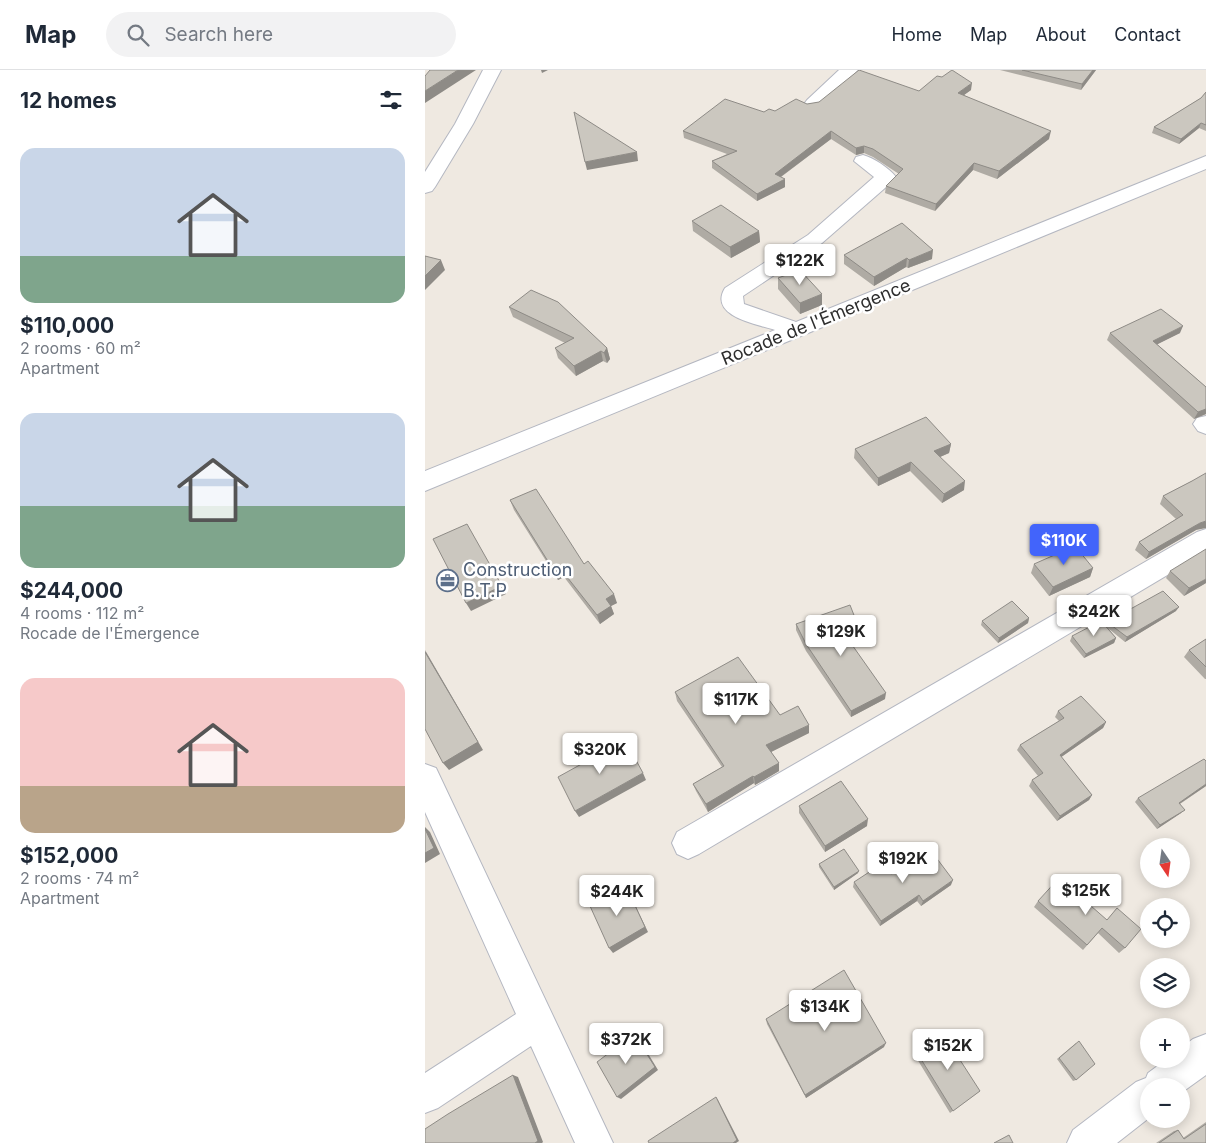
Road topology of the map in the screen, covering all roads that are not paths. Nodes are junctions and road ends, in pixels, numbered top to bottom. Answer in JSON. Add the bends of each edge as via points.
{"nodes":[{"id":1,"x":492,"y":70,"type":"edge"},
{"id":2,"x":849,"y":70,"type":"edge"},
{"id":3,"x":813,"y":104,"type":"edge"},
{"id":4,"x":863,"y":160,"type":"dead end"},
{"id":5,"x":1206,"y":162,"type":"edge"},
{"id":6,"x":425,"y":187,"type":"edge"},
{"id":7,"x":796,"y":330,"type":"junction"},
{"id":8,"x":425,"y":481,"type":"edge"},
{"id":9,"x":1206,"y":539,"type":"edge"},
{"id":10,"x":426,"y":786,"type":"edge"},
{"id":11,"x":688,"y":843,"type":"dead end"},
{"id":12,"x":537,"y":1022,"type":"junction"},
{"id":13,"x":1206,"y":1052,"type":"edge"},
{"id":14,"x":1172,"y":1078,"type":"edge"},
{"id":15,"x":425,"y":1095,"type":"edge"},
{"id":16,"x":1140,"y":1102,"type":"edge"},
{"id":17,"x":594,"y":1143,"type":"edge"},
{"id":18,"x":1086,"y":1143,"type":"edge"}],
"edges":[{"from":1,"to":6,"type":"street","via":[[464,124]]},
{"from":2,"to":3,"type":"street"},
{"from":4,"to":7,"type":"street","via":[[886,177],[815,239],[733,293],[731,303],[737,309]]},
{"from":5,"to":7,"type":"street","name":"Rocade de l'Émergence"},
{"from":7,"to":8,"type":"street","name":"Rocade de l'Émergence"},
{"from":9,"to":11,"type":"street"},
{"from":10,"to":12,"type":"street"},
{"from":12,"to":15,"type":"street"},
{"from":12,"to":17,"type":"street"},
{"from":13,"to":14,"type":"street"},
{"from":16,"to":18,"type":"street"}]}
